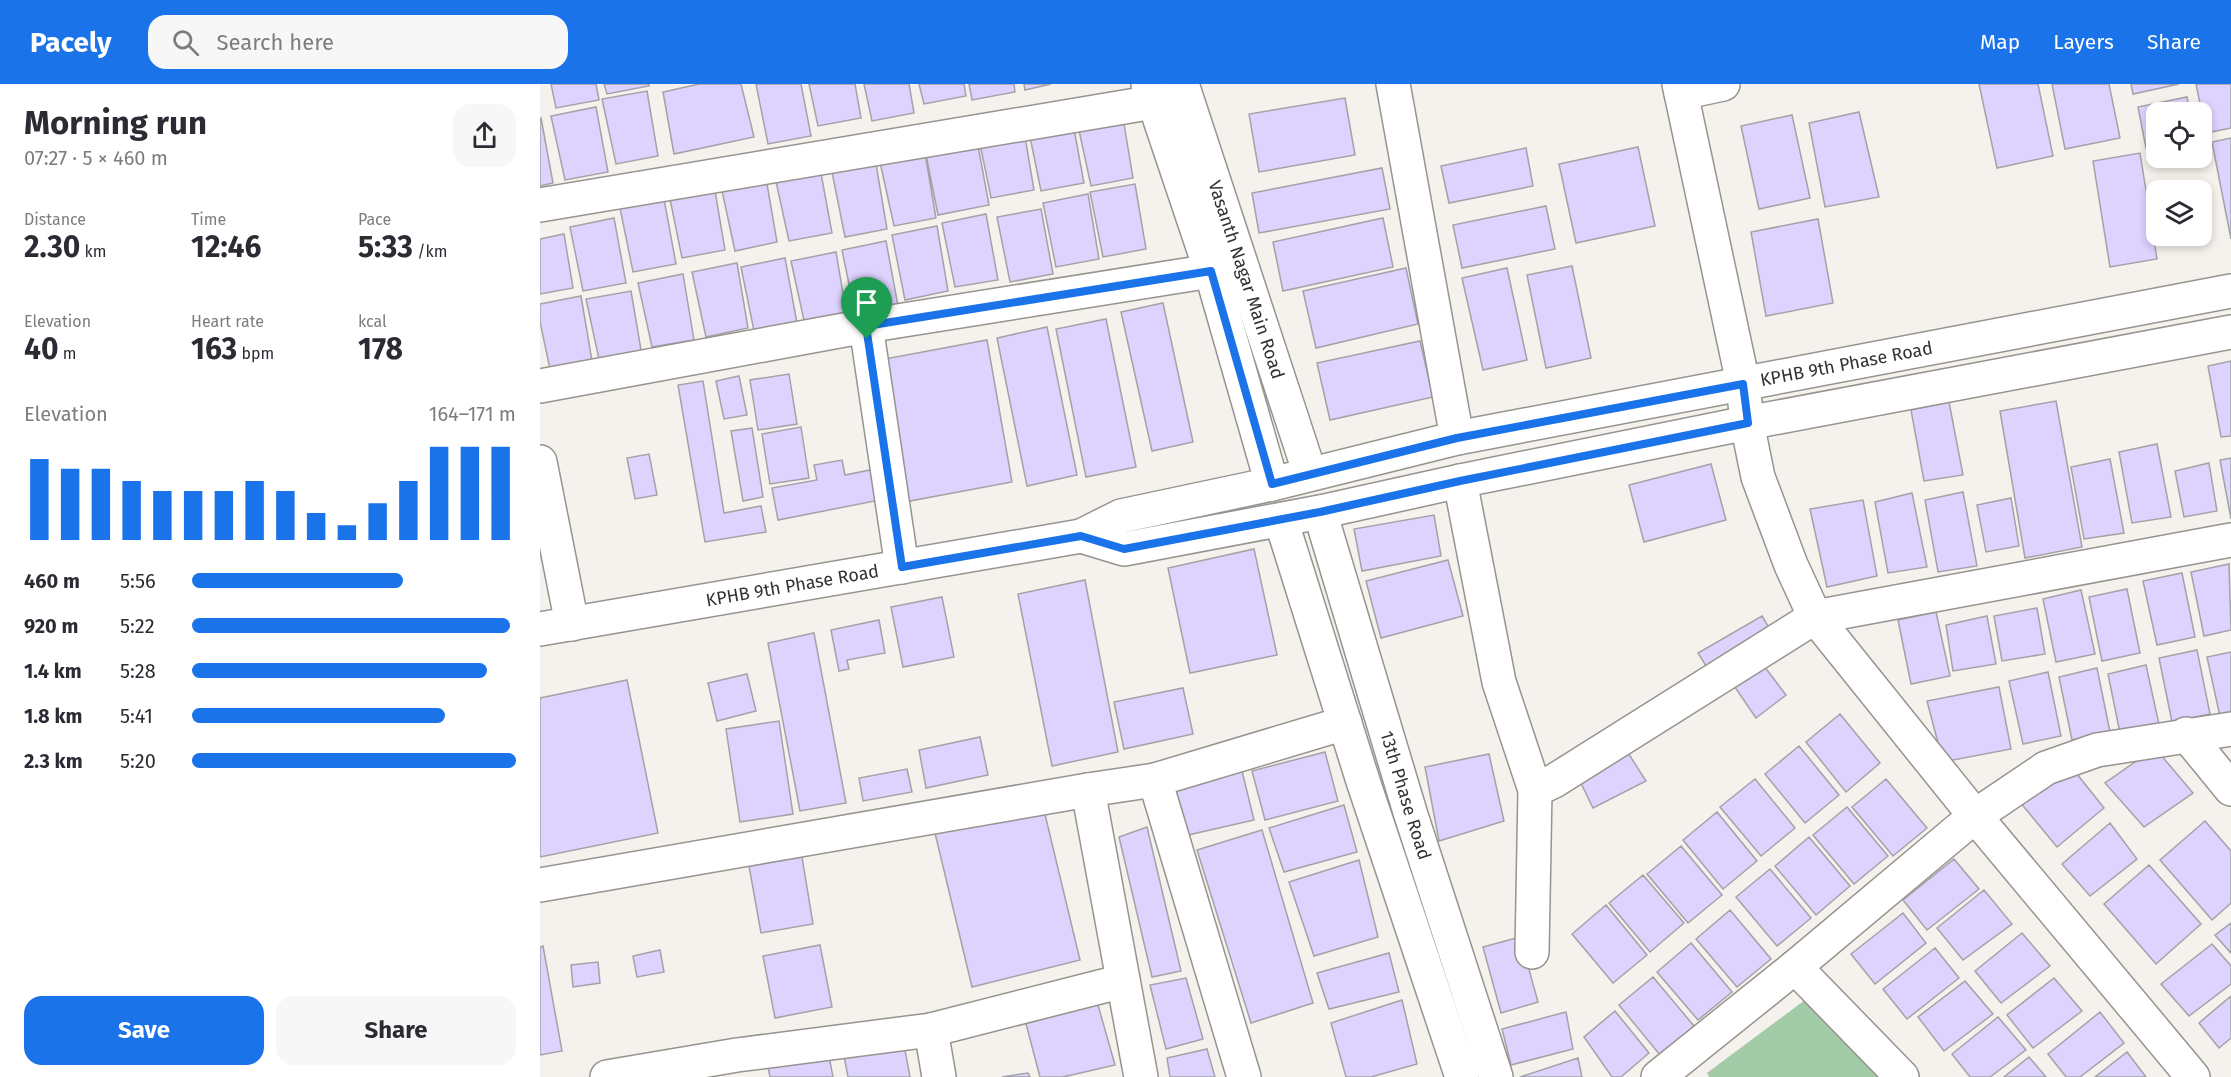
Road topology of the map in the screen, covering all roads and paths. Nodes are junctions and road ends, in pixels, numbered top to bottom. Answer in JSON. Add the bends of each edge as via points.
{"nodes":[{"id":1,"x":1182,"y":84,"type":"edge"},
{"id":2,"x":1393,"y":84,"type":"edge"},
{"id":3,"x":1723,"y":84,"type":"edge"},
{"id":4,"x":1680,"y":88,"type":"edge"},
{"id":5,"x":1151,"y":93,"type":"edge"},
{"id":6,"x":540,"y":205,"type":"edge"},
{"id":7,"x":1211,"y":271,"type":"junction"},
{"id":8,"x":2231,"y":291,"type":"edge"},
{"id":9,"x":866,"y":326,"type":"junction"},
{"id":10,"x":2231,"y":332,"type":"edge"},
{"id":11,"x":1743,"y":384,"type":"junction"},
{"id":12,"x":540,"y":386,"type":"edge"},
{"id":13,"x":1748,"y":423,"type":"junction"},
{"id":14,"x":1457,"y":438,"type":"junction"},
{"id":15,"x":540,"y":462,"type":"edge"},
{"id":16,"x":1310,"y":474,"type":"junction"},
{"id":17,"x":1460,"y":481,"type":"junction"},
{"id":18,"x":1272,"y":484,"type":"junction"},
{"id":19,"x":1161,"y":508,"type":"junction"},
{"id":20,"x":1320,"y":512,"type":"junction"},
{"id":21,"x":1281,"y":520,"type":"junction"},
{"id":22,"x":1081,"y":536,"type":"junction"},
{"id":23,"x":2231,"y":540,"type":"edge"},
{"id":24,"x":1168,"y":541,"type":"junction"},
{"id":25,"x":902,"y":567,"type":"junction"},
{"id":26,"x":1815,"y":617,"type":"junction"},
{"id":27,"x":572,"y":624,"type":"junction"},
{"id":28,"x":540,"y":629,"type":"edge"},
{"id":29,"x":1345,"y":723,"type":"junction"},
{"id":30,"x":2231,"y":729,"type":"edge"},
{"id":31,"x":2186,"y":734,"type":"junction"},
{"id":32,"x":1155,"y":780,"type":"junction"},
{"id":33,"x":2231,"y":789,"type":"edge"},
{"id":34,"x":1088,"y":790,"type":"junction"},
{"id":35,"x":1535,"y":790,"type":"junction"},
{"id":36,"x":1975,"y":816,"type":"junction"},
{"id":37,"x":540,"y":885,"type":"edge"},
{"id":38,"x":1532,"y":952,"type":"dead end"},
{"id":39,"x":1795,"y":967,"type":"junction"},
{"id":40,"x":1123,"y":981,"type":"junction"},
{"id":41,"x":931,"y":1030,"type":"junction"},
{"id":42,"x":739,"y":1066,"type":"edge"},
{"id":43,"x":1677,"y":1071,"type":"edge"},
{"id":44,"x":607,"y":1077,"type":"edge"},
{"id":45,"x":939,"y":1077,"type":"edge"},
{"id":46,"x":1141,"y":1077,"type":"edge"},
{"id":47,"x":1244,"y":1077,"type":"edge"},
{"id":48,"x":1462,"y":1077,"type":"edge"},
{"id":49,"x":1496,"y":1077,"type":"edge"},
{"id":50,"x":1902,"y":1077,"type":"edge"},
{"id":51,"x":2193,"y":1077,"type":"edge"}],
"edges":[{"from":1,"to":16,"type":"street","name":"Vasanth Nagar Main Road"},
{"from":2,"to":14,"type":"street"},
{"from":3,"to":4,"type":"street"},
{"from":4,"to":11,"type":"street"},
{"from":5,"to":6,"type":"street"},
{"from":5,"to":7,"type":"street","name":"Vasanth Nagar Main Road"},
{"from":7,"to":9,"type":"street"},
{"from":7,"to":18,"type":"street","name":"Vasanth Nagar Main Road"},
{"from":8,"to":11,"type":"street","name":"KPHB 9th Phase Road"},
{"from":9,"to":12,"type":"street"},
{"from":9,"to":25,"type":"street"},
{"from":10,"to":13,"type":"street","name":"KPHB 9th Phase Road"},
{"from":11,"to":13,"type":"street"},
{"from":11,"to":14,"type":"street","name":"KPHB 9th Phase Road"},
{"from":13,"to":17,"type":"street","name":"KPHB 9th Phase Road"},
{"from":13,"to":26,"type":"street","via":[[1758,477]]},
{"from":14,"to":16,"type":"street","name":"KPHB 9th Phase Road"},
{"from":15,"to":27,"type":"street"},
{"from":16,"to":18,"type":"street","name":"KPHB 9th Phase Road"},
{"from":17,"to":20,"type":"street","name":"KPHB 9th Phase Road"},
{"from":17,"to":35,"type":"street","via":[[1499,682]]},
{"from":18,"to":19,"type":"street","name":"KPHB 9th Phase Road"},
{"from":19,"to":22,"type":"street","name":"KPHB 9th Phase Road","via":[[1121,516]]},
{"from":19,"to":24,"type":"street"},
{"from":20,"to":21,"type":"street","name":"KPHB 9th Phase Road"},
{"from":20,"to":49,"type":"street","name":"13th Phase Road","via":[[1410,812]]},
{"from":21,"to":24,"type":"street","name":"KPHB 9th Phase Road"},
{"from":21,"to":29,"type":"street","name":"13th Phase Road"},
{"from":22,"to":24,"type":"street","name":"KPHB 9th Phase Road","via":[[1124,549]]},
{"from":22,"to":25,"type":"street","name":"KPHB 9th Phase Road"},
{"from":23,"to":26,"type":"street"},
{"from":25,"to":27,"type":"street","name":"KPHB 9th Phase Road"},
{"from":26,"to":35,"type":"street"},
{"from":26,"to":36,"type":"street"},
{"from":27,"to":28,"type":"street","name":"KPHB 9th Phase Road"},
{"from":29,"to":32,"type":"street"},
{"from":29,"to":48,"type":"street","name":"13th Phase Road"},
{"from":30,"to":31,"type":"street"},
{"from":31,"to":33,"type":"street"},
{"from":31,"to":36,"type":"street","via":[[2097,750],[2046,768]]},
{"from":32,"to":34,"type":"street"},
{"from":32,"to":47,"type":"street"},
{"from":34,"to":37,"type":"street"},
{"from":34,"to":40,"type":"street"},
{"from":35,"to":38,"type":"street"},
{"from":36,"to":39,"type":"street"},
{"from":36,"to":51,"type":"street"},
{"from":39,"to":43,"type":"street"},
{"from":39,"to":50,"type":"street"},
{"from":40,"to":41,"type":"street"},
{"from":40,"to":46,"type":"street"},
{"from":41,"to":42,"type":"street"},
{"from":41,"to":45,"type":"street"},
{"from":42,"to":44,"type":"street"}]}
